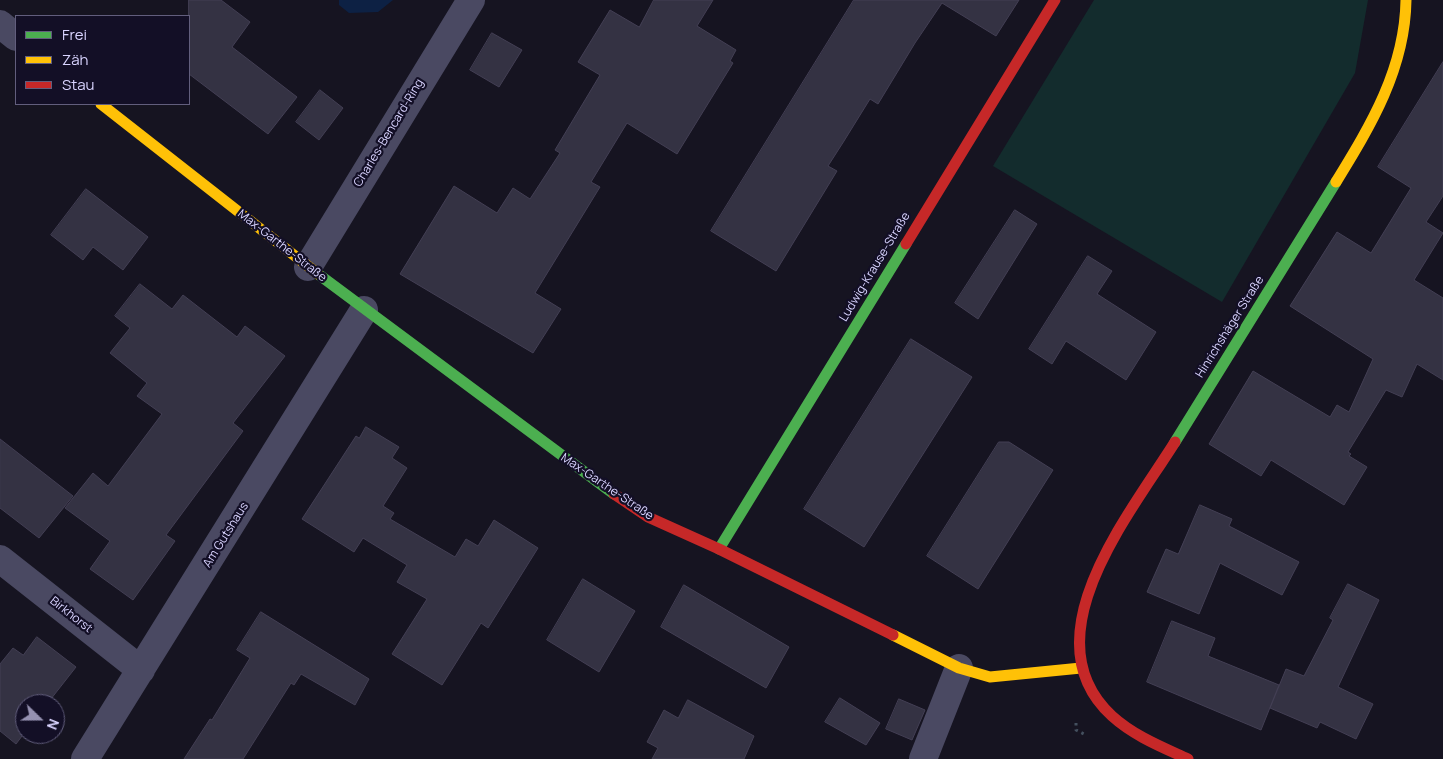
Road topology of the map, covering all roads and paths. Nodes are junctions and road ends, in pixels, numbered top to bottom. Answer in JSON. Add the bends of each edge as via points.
{"nodes":[{"id":1,"x":471,"y":0,"type":"edge"},
{"id":2,"x":1055,"y":0,"type":"edge"},
{"id":3,"x":1406,"y":0,"type":"edge"},
{"id":4,"x":0,"y":24,"type":"edge"},
{"id":5,"x":15,"y":36,"type":"edge"},
{"id":6,"x":102,"y":105,"type":"edge"},
{"id":7,"x":308,"y":267,"type":"junction"},
{"id":8,"x":364,"y":310,"type":"junction"},
{"id":9,"x":719,"y":548,"type":"junction"},
{"id":10,"x":0,"y":559,"type":"edge"},
{"id":11,"x":959,"y":668,"type":"junction"},
{"id":12,"x":1081,"y":668,"type":"junction"},
{"id":13,"x":141,"y":670,"type":"junction"},
{"id":14,"x":85,"y":759,"type":"edge"},
{"id":15,"x":923,"y":759,"type":"edge"},
{"id":16,"x":1188,"y":759,"type":"edge"}],
"edges":[{"from":1,"to":7,"type":"street","name":"Charles-Bencard-Ring"},
{"from":2,"to":9,"type":"street","name":"Ludwig-Krause-Straße"},
{"from":3,"to":12,"type":"street","name":"Hinrichshäger Straße","via":[[1407,16],[1401,50],[1388,91],[1367,132],[1108,550],[1088,589],[1079,627]]},
{"from":4,"to":5,"type":"street"},
{"from":6,"to":7,"type":"street","name":"Max-Garthe-Straße"},
{"from":7,"to":8,"type":"street","name":"Max-Garthe-Straße"},
{"from":8,"to":9,"type":"street","name":"Max-Garthe-Straße","via":[[648,517]]},
{"from":8,"to":13,"type":"street","name":"Am Gutshaus"},
{"from":9,"to":11,"type":"street","name":"Max-Garthe-Straße"},
{"from":10,"to":13,"type":"street","name":"Birkhorst"},
{"from":11,"to":12,"type":"street","name":"Max-Garthe-Straße","via":[[990,677]]},
{"from":11,"to":15,"type":"street"},
{"from":12,"to":16,"type":"street","via":[[1094,697],[1122,726],[1152,744]]},
{"from":13,"to":14,"type":"street","name":"Am Gutshaus"}]}
